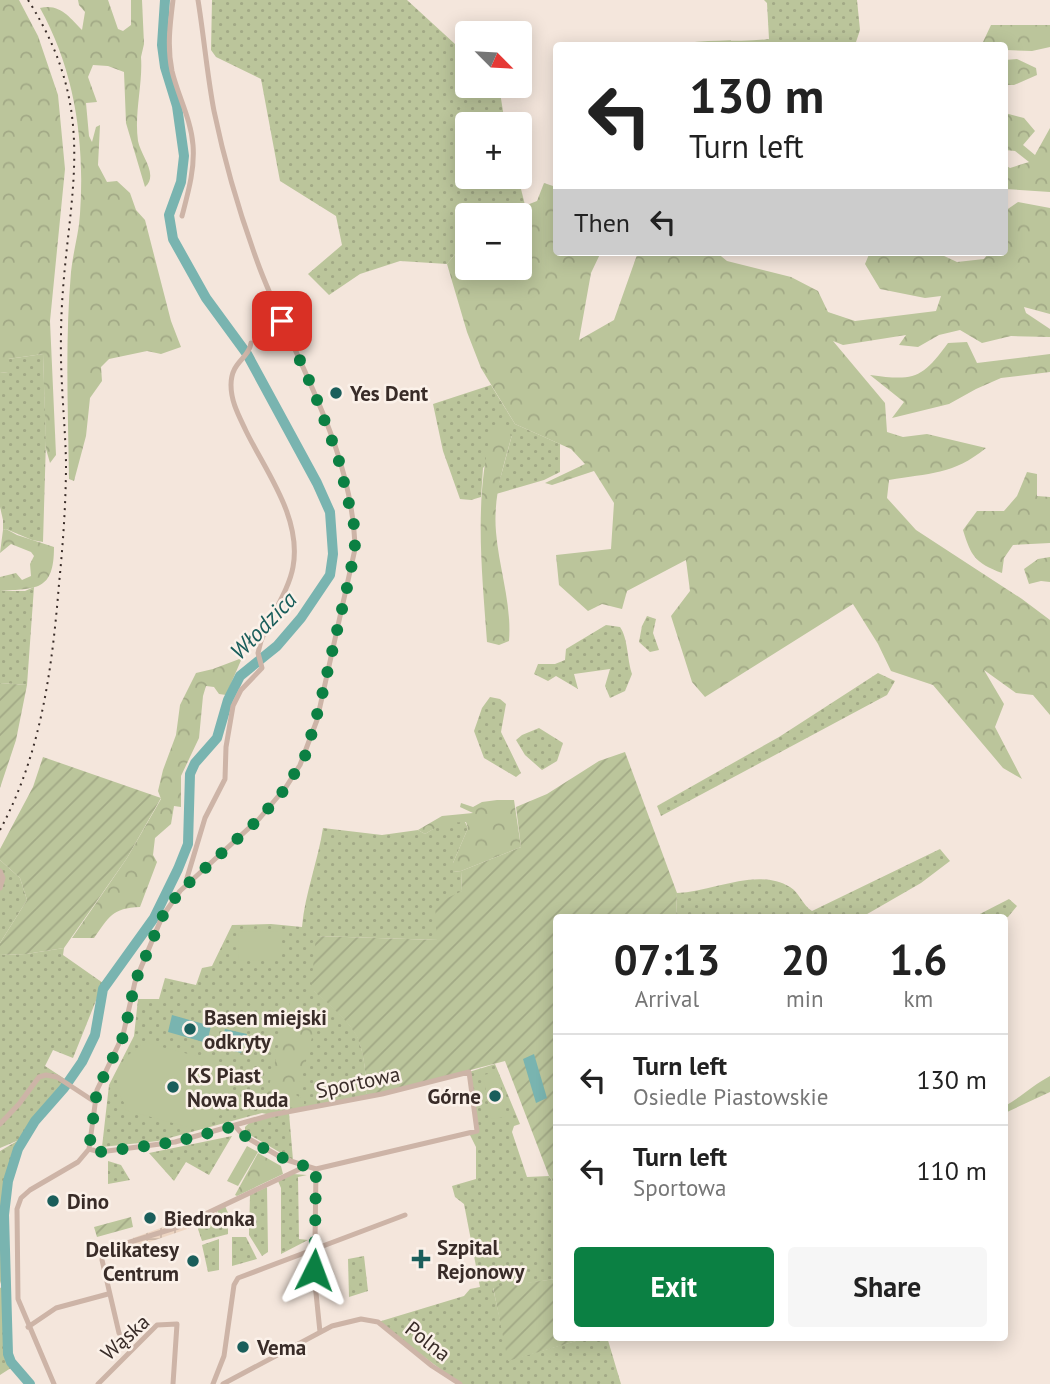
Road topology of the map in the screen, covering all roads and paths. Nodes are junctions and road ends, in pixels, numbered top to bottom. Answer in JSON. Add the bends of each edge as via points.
{"nodes":[{"id":1,"x":173,"y":0,"type":"edge"},
{"id":2,"x":198,"y":0,"type":"edge"},
{"id":3,"x":182,"y":216,"type":"dead end"},
{"id":4,"x":251,"y":346,"type":"dead end"},
{"id":5,"x":0,"y":871,"type":"edge"},
{"id":6,"x":189,"y":882,"type":"junction"},
{"id":7,"x":0,"y":888,"type":"edge"},
{"id":8,"x":95,"y":1102,"type":"junction"},
{"id":9,"x":0,"y":1124,"type":"edge"},
{"id":10,"x":235,"y":1126,"type":"junction"},
{"id":11,"x":89,"y":1149,"type":"junction"},
{"id":12,"x":304,"y":1167,"type":"junction"},
{"id":13,"x":316,"y":1169,"type":"junction"},
{"id":14,"x":405,"y":1215,"type":"dead end"},
{"id":15,"x":314,"y":1248,"type":"junction"},
{"id":16,"x":108,"y":1294,"type":"junction"},
{"id":17,"x":28,"y":1327,"type":"junction"},
{"id":18,"x":320,"y":1332,"type":"junction"},
{"id":19,"x":130,"y":1350,"type":"junction"},
{"id":20,"x":54,"y":1384,"type":"edge"},
{"id":21,"x":98,"y":1384,"type":"edge"},
{"id":22,"x":173,"y":1384,"type":"edge"},
{"id":23,"x":213,"y":1384,"type":"edge"},
{"id":24,"x":223,"y":1384,"type":"edge"},
{"id":25,"x":460,"y":1384,"type":"edge"}],
"edges":[{"from":1,"to":3,"type":"street","via":[[169,54],[193,146]]},
{"from":2,"to":6,"type":"street","via":[[213,107],[229,172],[261,270],[338,457],[351,505],[355,549],[317,720],[300,765],[259,819]]},
{"from":4,"to":6,"type":"street","via":[[235,366],[231,390],[236,411],[288,514],[294,554],[258,653],[262,668],[233,706],[225,779],[205,818]]},
{"from":5,"to":7,"type":"street"},
{"from":6,"to":8,"type":"street","via":[[162,917],[143,959],[124,1035]]},
{"from":8,"to":9,"type":"street","via":[[53,1075],[39,1077]]},
{"from":8,"to":11,"type":"street"},
{"from":10,"to":11,"type":"street","name":"Sportowa","via":[[175,1142],[100,1152]]},
{"from":10,"to":12,"type":"street","via":[[244,1136]]},
{"from":10,"to":13,"type":"street","name":"Sportowa","via":[[469,1072],[477,1132]]},
{"from":11,"to":17,"type":"street","via":[[78,1162],[30,1190],[17,1209],[18,1299]]},
{"from":12,"to":13,"type":"street"},
{"from":12,"to":16,"type":"street","via":[[178,1227],[108,1249],[102,1260]]},
{"from":13,"to":15,"type":"street"},
{"from":14,"to":15,"type":"street"},
{"from":15,"to":18,"type":"street"},
{"from":15,"to":23,"type":"street","via":[[238,1278],[224,1356]]},
{"from":16,"to":17,"type":"street","via":[[56,1308]]},
{"from":16,"to":19,"type":"street","via":[[119,1334]]},
{"from":17,"to":20,"type":"street"},
{"from":18,"to":24,"type":"street"},
{"from":18,"to":25,"type":"street","name":"Polna","via":[[346,1321],[378,1322]]},
{"from":19,"to":21,"type":"street","name":"Wąska"},
{"from":19,"to":22,"type":"street","name":"Wąska","via":[[157,1325],[177,1324]]}]}
